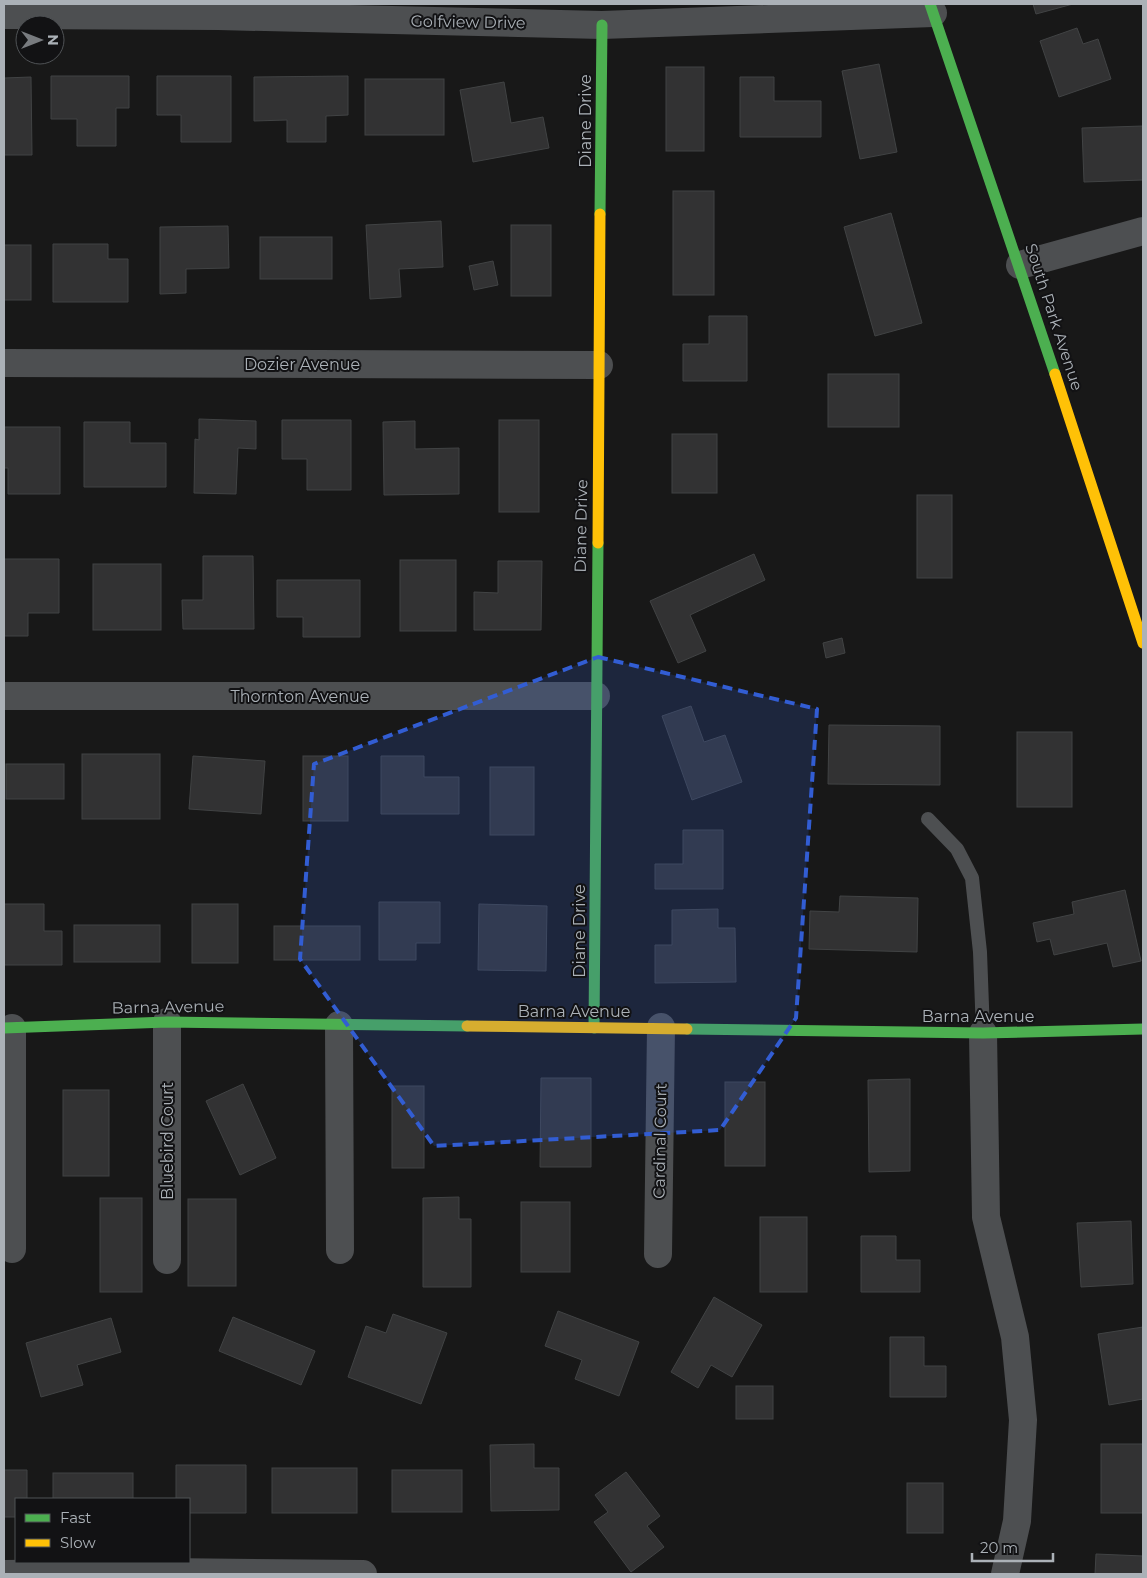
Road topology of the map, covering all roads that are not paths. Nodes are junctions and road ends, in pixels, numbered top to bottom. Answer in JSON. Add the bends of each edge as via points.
{"nodes":[{"id":1,"x":931,"y":8,"type":"edge"},
{"id":2,"x":218,"y":10,"type":"edge"},
{"id":3,"x":826,"y":10,"type":"edge"},
{"id":4,"x":375,"y":12,"type":"edge"},
{"id":5,"x":4,"y":15,"type":"edge"},
{"id":6,"x":602,"y":25,"type":"junction"},
{"id":7,"x":1143,"y":231,"type":"edge"},
{"id":8,"x":1020,"y":265,"type":"junction"},
{"id":9,"x":4,"y":363,"type":"edge"},
{"id":10,"x":599,"y":365,"type":"junction"},
{"id":11,"x":1143,"y":643,"type":"edge"},
{"id":12,"x":4,"y":696,"type":"edge"},
{"id":13,"x":596,"y":696,"type":"junction"},
{"id":14,"x":928,"y":818,"type":"dead end"},
{"id":15,"x":167,"y":1022,"type":"junction"},
{"id":16,"x":339,"y":1024,"type":"junction"},
{"id":17,"x":661,"y":1027,"type":"junction"},
{"id":18,"x":8,"y":1028,"type":"edge"},
{"id":19,"x":594,"y":1028,"type":"junction"},
{"id":20,"x":1143,"y":1030,"type":"edge"},
{"id":21,"x":983,"y":1033,"type":"junction"},
{"id":22,"x":12,"y":1249,"type":"dead end"},
{"id":23,"x":340,"y":1250,"type":"dead end"},
{"id":24,"x":658,"y":1254,"type":"dead end"},
{"id":25,"x":167,"y":1260,"type":"dead end"},
{"id":26,"x":164,"y":1573,"type":"edge"},
{"id":27,"x":4,"y":1574,"type":"edge"},
{"id":28,"x":363,"y":1574,"type":"edge"},
{"id":29,"x":1005,"y":1574,"type":"edge"}],
"edges":[{"from":1,"to":3,"type":"street","name":"Golfview Drive"},
{"from":1,"to":8,"type":"street","name":"South Park Avenue"},
{"from":2,"to":4,"type":"street","name":"Golfview Drive"},
{"from":2,"to":5,"type":"street","name":"Golfview Drive"},
{"from":3,"to":6,"type":"street","name":"Golfview Drive"},
{"from":4,"to":6,"type":"street","name":"Golfview Drive"},
{"from":6,"to":10,"type":"street","name":"Diane Drive"},
{"from":7,"to":8,"type":"street"},
{"from":8,"to":11,"type":"street","name":"South Park Avenue"},
{"from":9,"to":10,"type":"street","name":"Dozier Avenue"},
{"from":10,"to":13,"type":"street","name":"Diane Drive"},
{"from":12,"to":13,"type":"street","name":"Thornton Avenue"},
{"from":13,"to":19,"type":"street","name":"Diane Drive"},
{"from":14,"to":21,"type":"lane","via":[[957,849],[972,878],[980,952]]},
{"from":15,"to":16,"type":"street","name":"Barna Avenue"},
{"from":15,"to":18,"type":"street","name":"Barna Avenue"},
{"from":15,"to":25,"type":"street","name":"Bluebird Court"},
{"from":16,"to":19,"type":"street","name":"Barna Avenue"},
{"from":16,"to":23,"type":"street"},
{"from":17,"to":19,"type":"street","name":"Barna Avenue"},
{"from":17,"to":21,"type":"street","name":"Barna Avenue"},
{"from":17,"to":24,"type":"street","name":"Cardinal Court"},
{"from":18,"to":22,"type":"street"},
{"from":20,"to":21,"type":"street","name":"Barna Avenue"},
{"from":21,"to":29,"type":"street","via":[[986,1217],[1014,1337],[1023,1420],[1017,1521]]},
{"from":26,"to":27,"type":"street"},
{"from":26,"to":28,"type":"street"}]}
